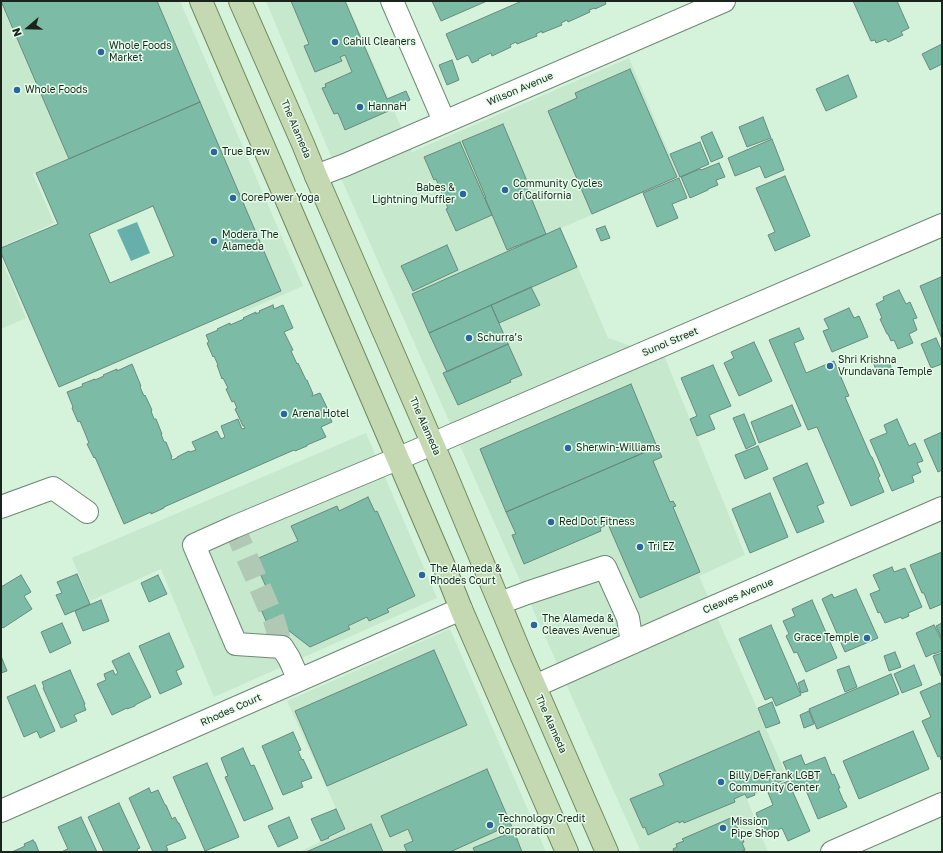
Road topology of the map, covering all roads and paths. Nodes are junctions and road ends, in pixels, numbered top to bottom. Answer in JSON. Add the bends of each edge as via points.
{"nodes":[{"id":1,"x":201,"y":1,"type":"edge"},
{"id":2,"x":240,"y":1,"type":"edge"},
{"id":3,"x":392,"y":1,"type":"edge"},
{"id":4,"x":724,"y":1,"type":"edge"},
{"id":5,"x":444,"y":121,"type":"junction"},
{"id":6,"x":316,"y":176,"type":"junction"},
{"id":7,"x":942,"y":225,"type":"edge"},
{"id":8,"x":432,"y":444,"type":"junction"},
{"id":9,"x":397,"y":459,"type":"junction"},
{"id":10,"x":1,"y":507,"type":"edge"},
{"id":11,"x":942,"y":508,"type":"edge"},
{"id":12,"x":86,"y":512,"type":"dead end"},
{"id":13,"x":500,"y":603,"type":"junction"},
{"id":14,"x":461,"y":609,"type":"junction"},
{"id":15,"x":632,"y":643,"type":"junction"},
{"id":16,"x":299,"y":680,"type":"junction"},
{"id":17,"x":535,"y":686,"type":"junction"},
{"id":18,"x":942,"y":804,"type":"edge"},
{"id":19,"x":1,"y":811,"type":"edge"},
{"id":20,"x":567,"y":852,"type":"edge"},
{"id":21,"x":607,"y":852,"type":"edge"},
{"id":22,"x":832,"y":852,"type":"edge"}],
"edges":[{"from":1,"to":9,"type":"main road"},
{"from":2,"to":6,"type":"main road","name":"The Alameda"},
{"from":3,"to":5,"type":"street"},
{"from":4,"to":5,"type":"street","name":"Wilson Avenue"},
{"from":5,"to":6,"type":"street","name":"Wilson Avenue"},
{"from":6,"to":8,"type":"main road","name":"The Alameda"},
{"from":7,"to":8,"type":"street","name":"Sunol Street"},
{"from":8,"to":9,"type":"street","name":"Sunol Street"},
{"from":8,"to":13,"type":"main road","name":"The Alameda"},
{"from":9,"to":14,"type":"main road"},
{"from":9,"to":16,"type":"street","name":"Sunol Street","via":[[194,545],[236,644],[282,648]]},
{"from":10,"to":12,"type":"street","via":[[53,488]]},
{"from":11,"to":15,"type":"street","name":"Cleaves Avenue"},
{"from":13,"to":15,"type":"street","via":[[605,567],[628,618]]},
{"from":13,"to":17,"type":"main road","name":"The Alameda"},
{"from":14,"to":16,"type":"street","name":"Rhodes Court"},
{"from":14,"to":20,"type":"main road"},
{"from":15,"to":17,"type":"street","name":"Cleaves Avenue"},
{"from":16,"to":19,"type":"street","name":"Rhodes Court"},
{"from":17,"to":21,"type":"main road","name":"The Alameda"},
{"from":18,"to":22,"type":"street"}]}
